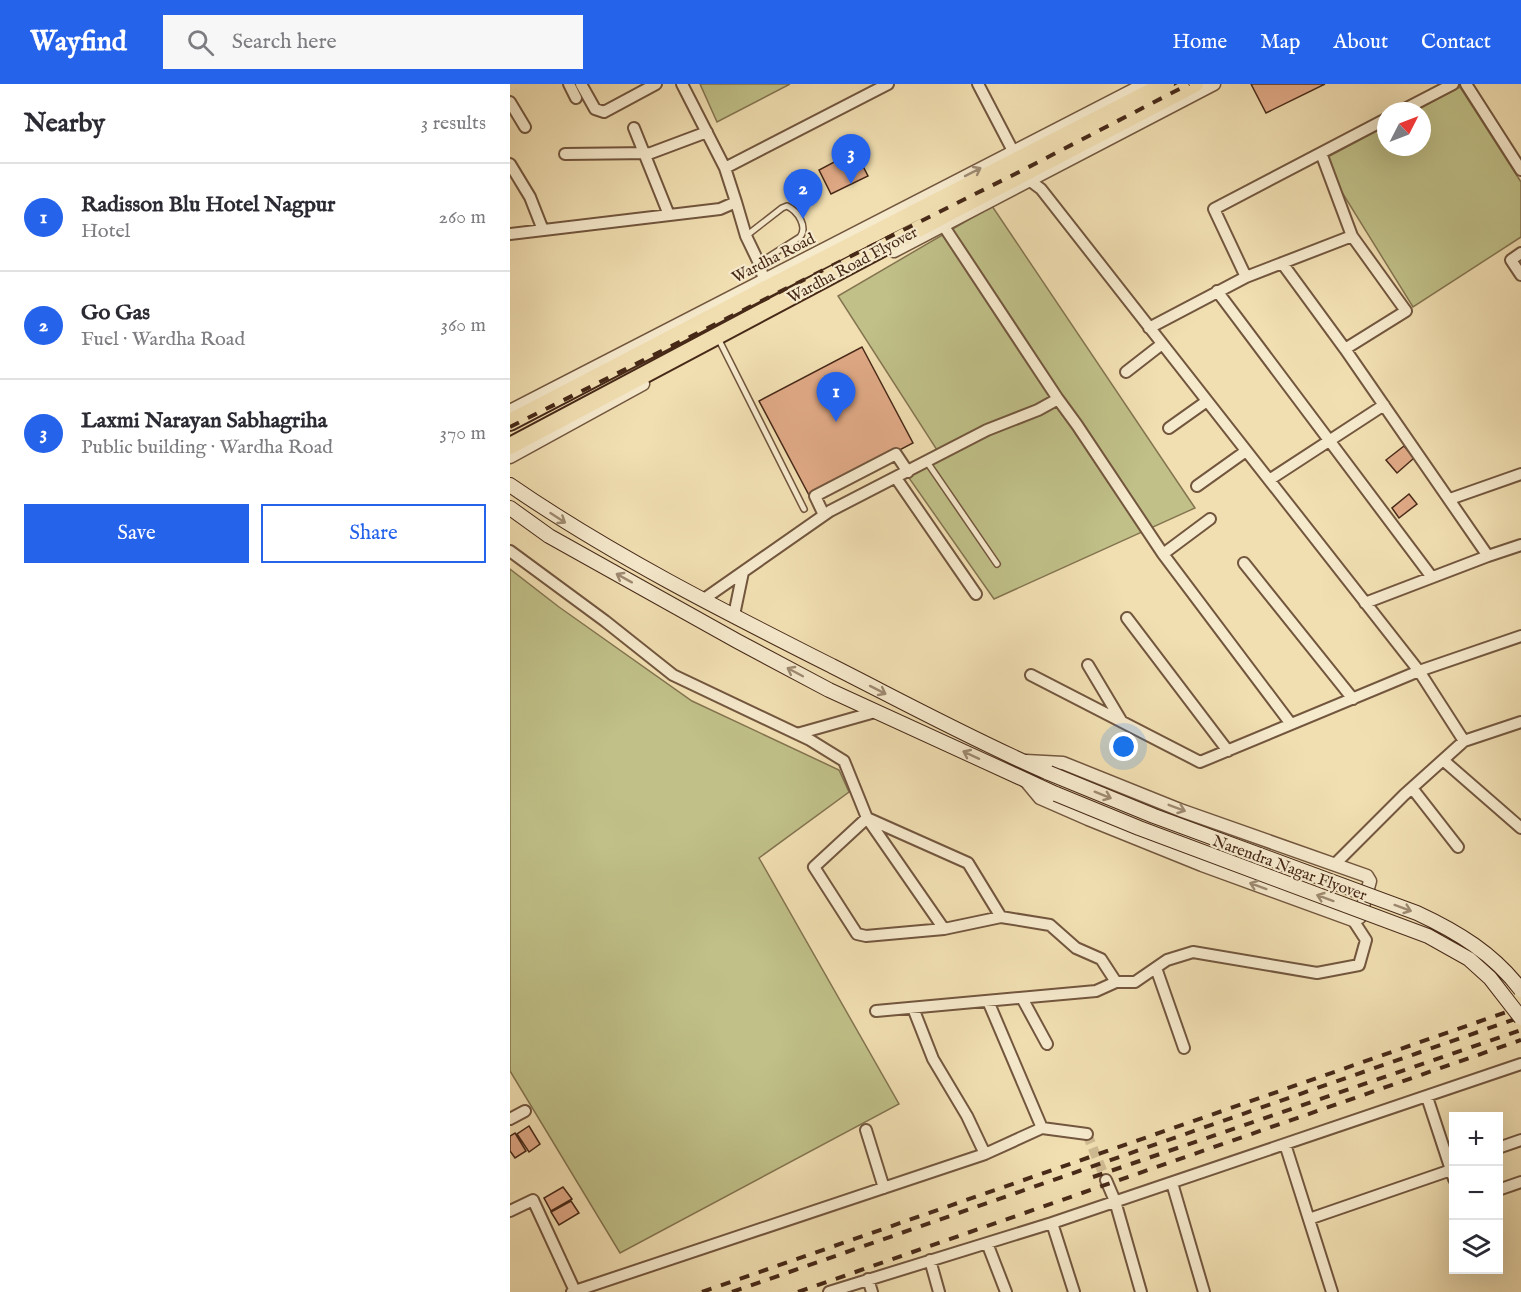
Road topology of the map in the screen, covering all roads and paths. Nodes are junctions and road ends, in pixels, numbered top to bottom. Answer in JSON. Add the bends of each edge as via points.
{"nodes":[{"id":1,"x":569,"y":84,"type":"edge"},
{"id":2,"x":581,"y":84,"type":"edge"},
{"id":3,"x":656,"y":84,"type":"edge"},
{"id":4,"x":682,"y":84,"type":"edge"},
{"id":5,"x":888,"y":84,"type":"edge"},
{"id":6,"x":978,"y":84,"type":"edge"},
{"id":7,"x":1144,"y":84,"type":"edge"},
{"id":8,"x":1166,"y":84,"type":"edge"},
{"id":9,"x":1195,"y":84,"type":"edge"},
{"id":10,"x":1214,"y":84,"type":"edge"},
{"id":11,"x":1453,"y":84,"type":"edge"},
{"id":12,"x":1466,"y":84,"type":"edge"},
{"id":13,"x":576,"y":98,"type":"dead end"},
{"id":14,"x":510,"y":102,"type":"edge"},
{"id":15,"x":1418,"y":102,"type":"edge"},
{"id":16,"x":1377,"y":124,"type":"edge"},
{"id":17,"x":525,"y":127,"type":"dead end"},
{"id":18,"x":634,"y":128,"type":"dead end"},
{"id":19,"x":707,"y":132,"type":"junction"},
{"id":20,"x":1013,"y":151,"type":"junction"},
{"id":21,"x":644,"y":153,"type":"junction"},
{"id":22,"x":1321,"y":153,"type":"junction"},
{"id":23,"x":565,"y":154,"type":"dead end"},
{"id":24,"x":510,"y":164,"type":"edge"},
{"id":25,"x":725,"y":168,"type":"junction"},
{"id":26,"x":1521,"y":170,"type":"edge"},
{"id":27,"x":1029,"y":180,"type":"junction"},
{"id":28,"x":736,"y":202,"type":"junction"},
{"id":29,"x":669,"y":215,"type":"junction"},
{"id":30,"x":943,"y":225,"type":"junction"},
{"id":31,"x":543,"y":230,"type":"junction"},
{"id":32,"x":510,"y":234,"type":"edge"},
{"id":33,"x":746,"y":236,"type":"junction"},
{"id":34,"x":1352,"y":236,"type":"junction"},
{"id":35,"x":1521,"y":253,"type":"edge"},
{"id":36,"x":759,"y":263,"type":"junction"},
{"id":37,"x":1281,"y":263,"type":"junction"},
{"id":38,"x":1521,"y":275,"type":"edge"},
{"id":39,"x":1246,"y":277,"type":"junction"},
{"id":40,"x":764,"y":280,"type":"junction"},
{"id":41,"x":1217,"y":291,"type":"junction"},
{"id":42,"x":1149,"y":328,"type":"junction"},
{"id":43,"x":720,"y":342,"type":"junction"},
{"id":44,"x":1162,"y":344,"type":"junction"},
{"id":45,"x":1344,"y":349,"type":"junction"},
{"id":46,"x":1126,"y":372,"type":"dead end"},
{"id":47,"x":1058,"y":399,"type":"junction"},
{"id":48,"x":1207,"y":401,"type":"junction"},
{"id":49,"x":1384,"y":405,"type":"junction"},
{"id":50,"x":510,"y":411,"type":"edge"},
{"id":51,"x":510,"y":422,"type":"edge"},
{"id":52,"x":1169,"y":428,"type":"dead end"},
{"id":53,"x":1330,"y":442,"type":"junction"},
{"id":54,"x":510,"y":446,"type":"edge"},
{"id":55,"x":1246,"y":451,"type":"junction"},
{"id":56,"x":510,"y":457,"type":"edge"},
{"id":57,"x":927,"y":462,"type":"junction"},
{"id":58,"x":908,"y":472,"type":"junction"},
{"id":59,"x":1521,"y":474,"type":"edge"},
{"id":60,"x":896,"y":478,"type":"junction"},
{"id":61,"x":1269,"y":480,"type":"junction"},
{"id":62,"x":510,"y":485,"type":"edge"},
{"id":63,"x":1197,"y":486,"type":"dead end"},
{"id":64,"x":1450,"y":499,"type":"junction"},
{"id":65,"x":510,"y":508,"type":"edge"},
{"id":66,"x":804,"y":509,"type":"dead end"},
{"id":67,"x":824,"y":515,"type":"junction"},
{"id":68,"x":1210,"y":519,"type":"dead end"},
{"id":69,"x":1521,"y":545,"type":"edge"},
{"id":70,"x":510,"y":551,"type":"edge"},
{"id":71,"x":1163,"y":554,"type":"junction"},
{"id":72,"x":1488,"y":556,"type":"junction"},
{"id":73,"x":1244,"y":563,"type":"dead end"},
{"id":74,"x":997,"y":564,"type":"dead end"},
{"id":75,"x":743,"y":572,"type":"junction"},
{"id":76,"x":1431,"y":576,"type":"junction"},
{"id":77,"x":976,"y":594,"type":"dead end"},
{"id":78,"x":704,"y":599,"type":"junction"},
{"id":79,"x":1365,"y":603,"type":"junction"},
{"id":80,"x":734,"y":615,"type":"junction"},
{"id":81,"x":1127,"y":618,"type":"dead end"},
{"id":82,"x":1521,"y":636,"type":"edge"},
{"id":83,"x":1088,"y":665,"type":"dead end"},
{"id":84,"x":1419,"y":672,"type":"junction"},
{"id":85,"x":1031,"y":675,"type":"dead end"},
{"id":86,"x":1353,"y":699,"type":"junction"},
{"id":87,"x":875,"y":712,"type":"junction"},
{"id":88,"x":1122,"y":722,"type":"junction"},
{"id":89,"x":1291,"y":724,"type":"junction"},
{"id":90,"x":1520,"y":724,"type":"edge"},
{"id":91,"x":797,"y":734,"type":"junction"},
{"id":92,"x":1464,"y":741,"type":"junction"},
{"id":93,"x":1228,"y":751,"type":"junction"},
{"id":94,"x":1443,"y":760,"type":"junction"},
{"id":95,"x":1022,"y":761,"type":"junction"},
{"id":96,"x":1025,"y":780,"type":"junction"},
{"id":97,"x":1412,"y":788,"type":"junction"},
{"id":98,"x":867,"y":818,"type":"junction"},
{"id":99,"x":1521,"y":828,"type":"edge"},
{"id":100,"x":1458,"y":847,"type":"dead end"},
{"id":101,"x":1335,"y":864,"type":"junction"},
{"id":102,"x":1001,"y":917,"type":"junction"},
{"id":103,"x":1353,"y":920,"type":"junction"},
{"id":104,"x":944,"y":929,"type":"junction"},
{"id":105,"x":1156,"y":968,"type":"junction"},
{"id":106,"x":1116,"y":982,"type":"junction"},
{"id":107,"x":1521,"y":990,"type":"edge"},
{"id":108,"x":1022,"y":998,"type":"junction"},
{"id":109,"x":988,"y":1001,"type":"junction"},
{"id":110,"x":913,"y":1008,"type":"junction"},
{"id":111,"x":876,"y":1011,"type":"dead end"},
{"id":112,"x":1521,"y":1018,"type":"edge"},
{"id":113,"x":1047,"y":1044,"type":"dead end"},
{"id":114,"x":1184,"y":1048,"type":"dead end"},
{"id":115,"x":1521,"y":1064,"type":"edge"},
{"id":116,"x":1427,"y":1097,"type":"junction"},
{"id":117,"x":525,"y":1111,"type":"dead end"},
{"id":118,"x":510,"y":1119,"type":"edge"},
{"id":119,"x":1042,"y":1128,"type":"junction"},
{"id":120,"x":866,"y":1130,"type":"dead end"},
{"id":121,"x":1087,"y":1134,"type":"dead end"},
{"id":122,"x":1521,"y":1140,"type":"edge"},
{"id":123,"x":1285,"y":1144,"type":"junction"},
{"id":124,"x":1503,"y":1146,"type":"edge"},
{"id":125,"x":985,"y":1154,"type":"junction"},
{"id":126,"x":1451,"y":1166,"type":"edge"},
{"id":127,"x":1449,"y":1171,"type":"edge"},
{"id":128,"x":1106,"y":1180,"type":"tunnel mouth"},
{"id":129,"x":1521,"y":1182,"type":"edge"},
{"id":130,"x":1172,"y":1183,"type":"junction"},
{"id":131,"x":884,"y":1188,"type":"junction"},
{"id":132,"x":1503,"y":1188,"type":"edge"},
{"id":133,"x":1115,"y":1201,"type":"junction"},
{"id":134,"x":510,"y":1211,"type":"edge"},
{"id":135,"x":1309,"y":1219,"type":"junction"},
{"id":136,"x":1052,"y":1223,"type":"junction"},
{"id":137,"x":987,"y":1243,"type":"junction"},
{"id":138,"x":930,"y":1260,"type":"junction"},
{"id":139,"x":868,"y":1279,"type":"junction"},
{"id":140,"x":574,"y":1291,"type":"edge"},
{"id":141,"x":829,"y":1292,"type":"edge"},
{"id":142,"x":872,"y":1292,"type":"edge"},
{"id":143,"x":939,"y":1292,"type":"edge"},
{"id":144,"x":1005,"y":1292,"type":"edge"},
{"id":145,"x":1074,"y":1292,"type":"edge"},
{"id":146,"x":1141,"y":1292,"type":"edge"},
{"id":147,"x":1204,"y":1292,"type":"edge"},
{"id":148,"x":1332,"y":1292,"type":"edge"}],
"edges":[{"from":1,"to":13,"type":"street"},
{"from":2,"to":3,"type":"street","via":[[596,109],[604,112]]},
{"from":4,"to":19,"type":"street"},
{"from":5,"to":25,"type":"street"},
{"from":6,"to":20,"type":"street"},
{"from":7,"to":20,"type":"street","name":"Wardha Road"},
{"from":8,"to":51,"type":"highway","name":"Wardha Road Flyover"},
{"from":9,"to":54,"type":"highway","name":"Wardha Road Flyover"},
{"from":10,"to":27,"type":"street"},
{"from":11,"to":15,"type":"street"},
{"from":12,"to":26,"type":"street"},
{"from":14,"to":17,"type":"street"},
{"from":16,"to":22,"type":"street"},
{"from":18,"to":21,"type":"street"},
{"from":19,"to":21,"type":"street"},
{"from":19,"to":25,"type":"street"},
{"from":40,"to":20,"type":"street","name":"Wardha Road","one_way":true},
{"from":21,"to":23,"type":"street"},
{"from":21,"to":29,"type":"street"},
{"from":22,"to":34,"type":"street"},
{"from":22,"to":39,"type":"street","via":[[1214,209]]},
{"from":24,"to":31,"type":"street","via":[[530,197]]},
{"from":25,"to":28,"type":"street"},
{"from":27,"to":30,"type":"street"},
{"from":27,"to":42,"type":"street","via":[[1041,189]]},
{"from":28,"to":29,"type":"street","via":[[720,210]]},
{"from":28,"to":33,"type":"street"},
{"from":29,"to":31,"type":"street"},
{"from":30,"to":43,"type":"street"},
{"from":30,"to":47,"type":"street"},
{"from":31,"to":32,"type":"street"},
{"from":33,"to":36,"type":"street"},
{"from":33,"to":36,"type":"lane","via":[[787,206],[794,209],[804,228],[800,237]]},
{"from":34,"to":37,"type":"street"},
{"from":34,"to":45,"type":"street","via":[[1406,310]]},
{"from":35,"to":38,"type":"street","via":[[1511,260]]},
{"from":36,"to":40,"type":"street"},
{"from":37,"to":39,"type":"street"},
{"from":37,"to":45,"type":"street"},
{"from":39,"to":41,"type":"street"},
{"from":40,"to":50,"type":"street","name":"Wardha Road"},
{"from":41,"to":42,"type":"street"},
{"from":41,"to":53,"type":"street"},
{"from":42,"to":44,"type":"street"},
{"from":43,"to":56,"type":"street"},
{"from":43,"to":66,"type":"lane"},
{"from":44,"to":46,"type":"street"},
{"from":44,"to":48,"type":"street"},
{"from":45,"to":49,"type":"street"},
{"from":47,"to":57,"type":"street"},
{"from":47,"to":71,"type":"street"},
{"from":48,"to":52,"type":"street"},
{"from":48,"to":55,"type":"street"},
{"from":49,"to":53,"type":"street"},
{"from":49,"to":64,"type":"street"},
{"from":53,"to":61,"type":"street"},
{"from":53,"to":76,"type":"street"},
{"from":55,"to":61,"type":"street"},
{"from":55,"to":63,"type":"street"},
{"from":57,"to":58,"type":"street"},
{"from":57,"to":74,"type":"lane"},
{"from":58,"to":60,"type":"street"},
{"from":58,"to":67,"type":"street","via":[[896,454],[815,496]]},
{"from":59,"to":64,"type":"street"},
{"from":60,"to":67,"type":"street"},
{"from":60,"to":77,"type":"street"},
{"from":61,"to":79,"type":"street"},
{"from":62,"to":78,"type":"main road","name":"Narendra Nagar Flyover","one_way":true,"via":[[563,522]]},
{"from":64,"to":72,"type":"street"},
{"from":87,"to":65,"type":"main road","name":"Narendra Nagar Flyover","one_way":true,"via":[[737,641],[549,536]]},
{"from":67,"to":75,"type":"street"},
{"from":68,"to":71,"type":"street"},
{"from":69,"to":72,"type":"street"},
{"from":70,"to":91,"type":"street","via":[[673,675]]},
{"from":71,"to":89,"type":"street"},
{"from":72,"to":76,"type":"street"},
{"from":73,"to":86,"type":"street"},
{"from":75,"to":78,"type":"street"},
{"from":75,"to":80,"type":"street"},
{"from":76,"to":79,"type":"street"},
{"from":78,"to":80,"type":"main road","name":"Narendra Nagar Flyover"},
{"from":79,"to":84,"type":"street"},
{"from":80,"to":95,"type":"main road","name":"Narendra Nagar Flyover","one_way":true},
{"from":81,"to":93,"type":"street"},
{"from":82,"to":84,"type":"street"},
{"from":83,"to":88,"type":"street"},
{"from":84,"to":86,"type":"street"},
{"from":84,"to":92,"type":"street"},
{"from":85,"to":88,"type":"street"},
{"from":86,"to":89,"type":"street"},
{"from":87,"to":91,"type":"street"},
{"from":96,"to":87,"type":"main road","name":"Narendra Nagar Flyover","one_way":true},
{"from":88,"to":93,"type":"street","via":[[1200,762]]},
{"from":89,"to":93,"type":"street"},
{"from":90,"to":92,"type":"street"},
{"from":91,"to":98,"type":"street","via":[[844,761]]},
{"from":92,"to":94,"type":"street"},
{"from":94,"to":97,"type":"street"},
{"from":94,"to":99,"type":"street"},
{"from":95,"to":101,"type":"street","one_way":true,"via":[[1063,763],[1180,810]]},
{"from":95,"to":107,"type":"main road","name":"Narendra Nagar Flyover","one_way":true,"bridge":true,"via":[[1449,928],[1500,964]]},
{"from":103,"to":96,"type":"street","one_way":true,"via":[[1088,819],[1040,798]]},
{"from":112,"to":96,"type":"main road","name":"Narendra Nagar Flyover","one_way":true,"bridge":true,"via":[[1476,965],[1428,936],[1139,828]]},
{"from":97,"to":100,"type":"street"},
{"from":97,"to":101,"type":"street"},
{"from":98,"to":102,"type":"street","via":[[968,863]]},
{"from":98,"to":104,"type":"street"},
{"from":98,"to":104,"type":"street","via":[[814,867],[857,934]]},
{"from":101,"to":103,"type":"street","via":[[1367,876],[1370,881],[1360,917]]},
{"from":102,"to":104,"type":"street"},
{"from":102,"to":106,"type":"street","via":[[1050,925],[1076,948],[1101,959]]},
{"from":103,"to":105,"type":"street","via":[[1366,940],[1359,965],[1317,973],[1193,952]]},
{"from":105,"to":106,"type":"street","via":[[1135,982]]},
{"from":105,"to":114,"type":"street"},
{"from":106,"to":108,"type":"street","via":[[1096,991]]},
{"from":108,"to":109,"type":"street"},
{"from":108,"to":113,"type":"street"},
{"from":109,"to":110,"type":"street"},
{"from":109,"to":119,"type":"street"},
{"from":110,"to":111,"type":"street"},
{"from":110,"to":125,"type":"street","via":[[933,1059]]},
{"from":115,"to":116,"type":"street"},
{"from":116,"to":123,"type":"street"},
{"from":116,"to":126,"type":"street"},
{"from":117,"to":118,"type":"street"},
{"from":119,"to":121,"type":"street"},
{"from":119,"to":125,"type":"street"},
{"from":120,"to":131,"type":"street"},
{"from":122,"to":124,"type":"street"},
{"from":123,"to":130,"type":"street"},
{"from":123,"to":135,"type":"street"},
{"from":125,"to":131,"type":"street"},
{"from":127,"to":135,"type":"street"},
{"from":128,"to":133,"type":"street"},
{"from":129,"to":132,"type":"street"},
{"from":130,"to":133,"type":"street"},
{"from":130,"to":147,"type":"street"},
{"from":131,"to":140,"type":"street"},
{"from":133,"to":136,"type":"street"},
{"from":133,"to":146,"type":"street"},
{"from":134,"to":140,"type":"street","via":[[533,1200]]},
{"from":135,"to":148,"type":"street"},
{"from":136,"to":137,"type":"street"},
{"from":136,"to":145,"type":"street"},
{"from":137,"to":138,"type":"street"},
{"from":137,"to":144,"type":"street"},
{"from":138,"to":139,"type":"street"},
{"from":138,"to":143,"type":"street"},
{"from":139,"to":141,"type":"street"},
{"from":139,"to":142,"type":"street"}]}
